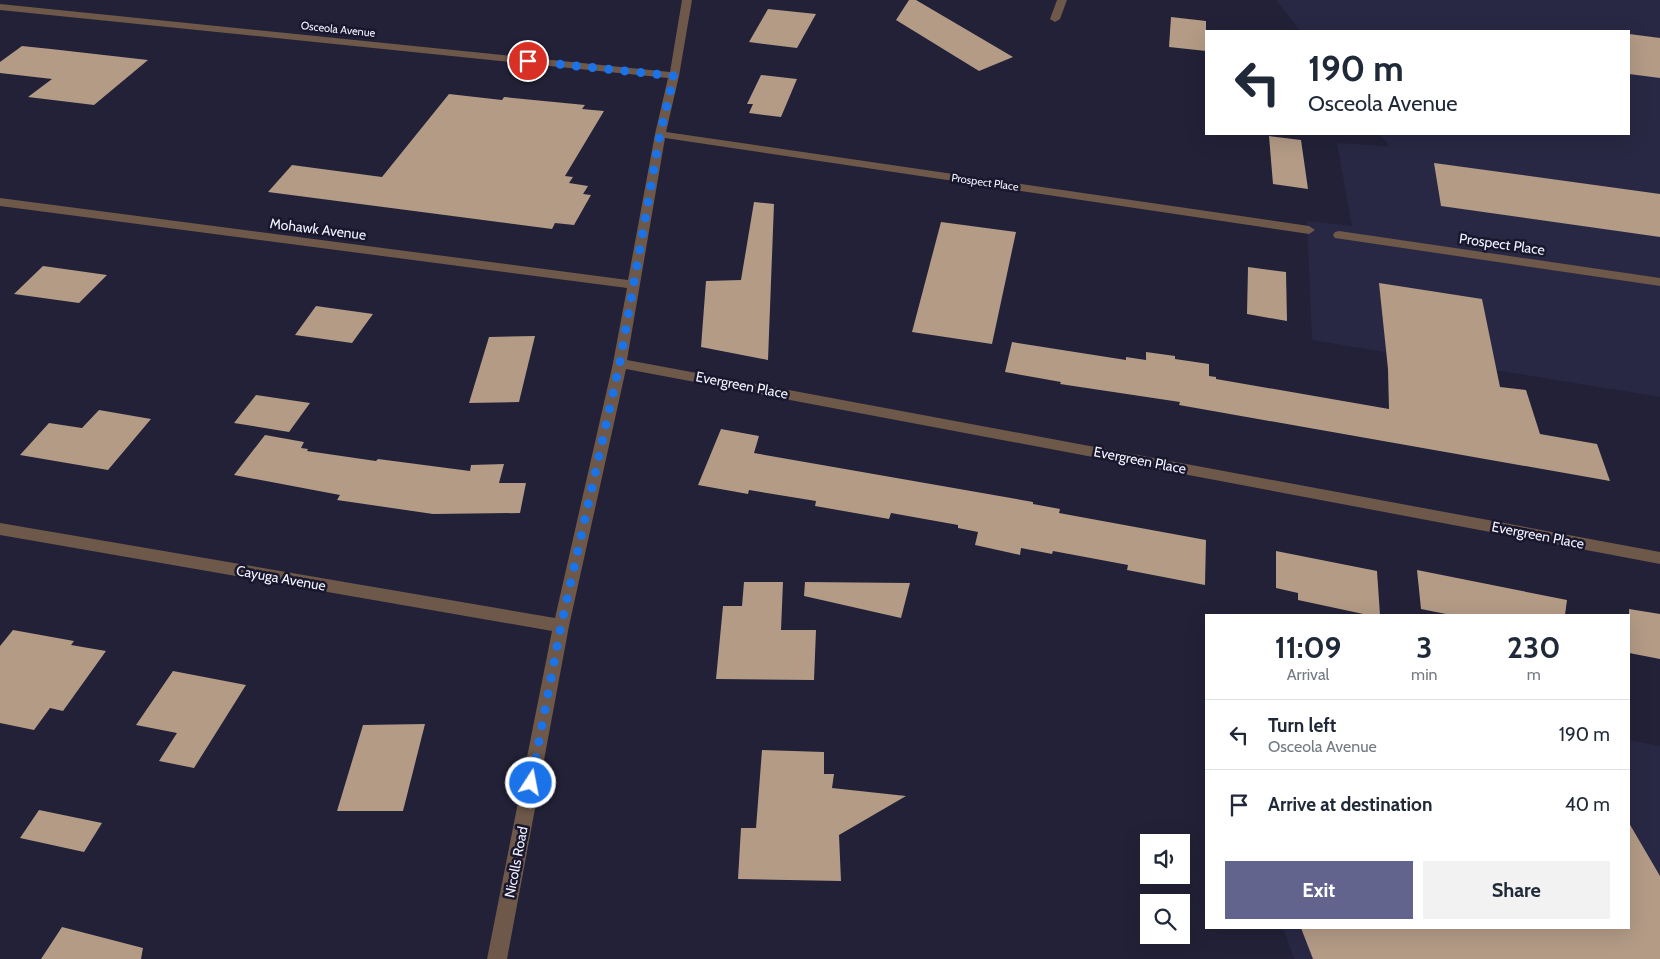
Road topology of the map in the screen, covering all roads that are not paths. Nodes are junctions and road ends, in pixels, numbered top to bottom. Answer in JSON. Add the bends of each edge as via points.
{"nodes":[{"id":1,"x":687,"y":0,"type":"edge"},
{"id":2,"x":1062,"y":0,"type":"edge"},
{"id":3,"x":0,"y":7,"type":"edge"},
{"id":4,"x":1055,"y":19,"type":"dead end"},
{"id":5,"x":674,"y":76,"type":"junction"},
{"id":6,"x":660,"y":134,"type":"junction"},
{"id":7,"x":0,"y":202,"type":"edge"},
{"id":8,"x":1309,"y":230,"type":"dead end"},
{"id":9,"x":1339,"y":235,"type":"dead end"},
{"id":10,"x":1660,"y":282,"type":"edge"},
{"id":11,"x":632,"y":285,"type":"junction"},
{"id":12,"x":620,"y":362,"type":"junction"},
{"id":13,"x":0,"y":530,"type":"edge"},
{"id":14,"x":1660,"y":558,"type":"edge"},
{"id":15,"x":561,"y":626,"type":"junction"},
{"id":16,"x":497,"y":959,"type":"edge"}],
"edges":[{"from":1,"to":5,"type":"street","name":"Nicolls Road"},
{"from":2,"to":4,"type":"street"},
{"from":3,"to":5,"type":"street","name":"Osceola Avenue"},
{"from":5,"to":6,"type":"street","name":"Nicolls Road"},
{"from":6,"to":8,"type":"street","name":"Prospect Place"},
{"from":6,"to":11,"type":"street","name":"Nicolls Road"},
{"from":7,"to":11,"type":"street","name":"Mohawk Avenue"},
{"from":9,"to":10,"type":"street","name":"Prospect Place"},
{"from":11,"to":12,"type":"street","name":"Nicolls Road"},
{"from":12,"to":14,"type":"street","name":"Evergreen Place"},
{"from":12,"to":15,"type":"street","name":"Nicolls Road"},
{"from":13,"to":15,"type":"street","name":"Cayuga Avenue"},
{"from":15,"to":16,"type":"street","name":"Nicolls Road"}]}
